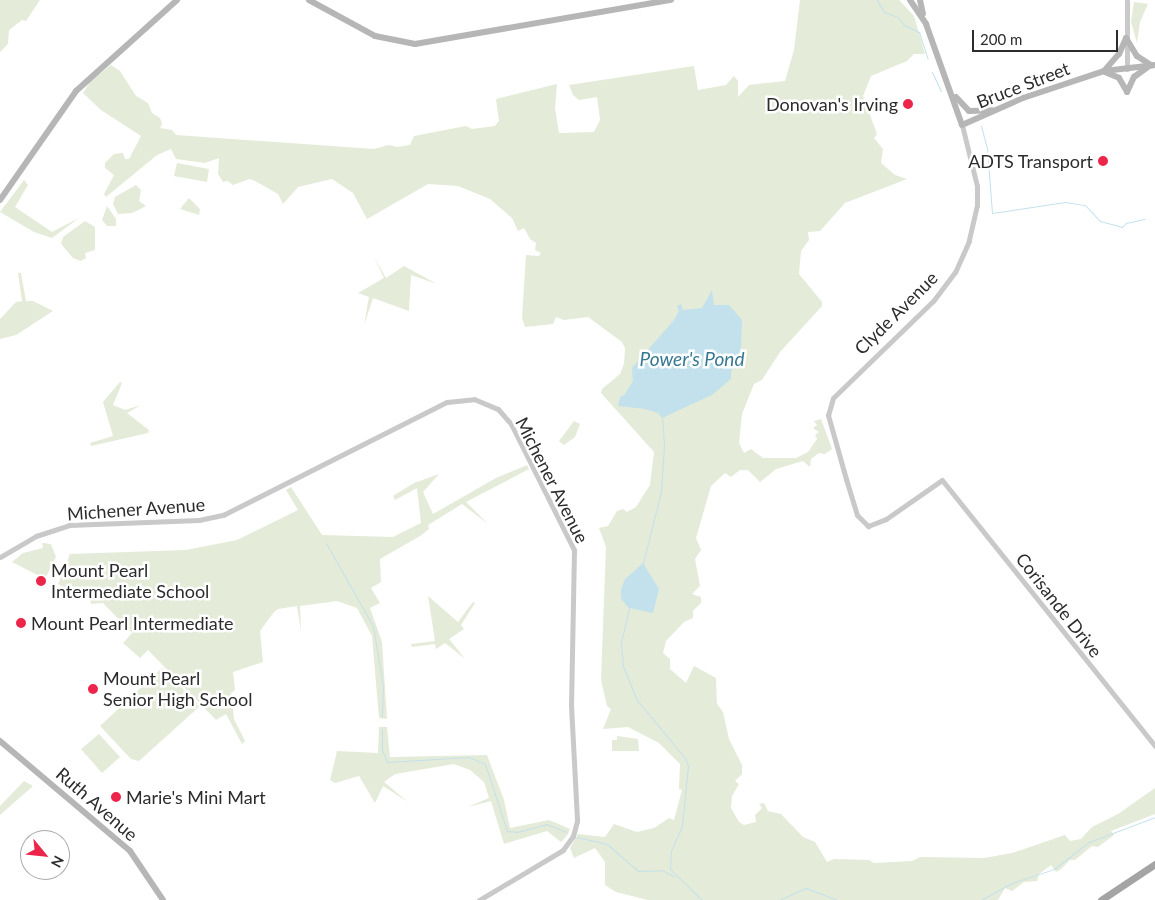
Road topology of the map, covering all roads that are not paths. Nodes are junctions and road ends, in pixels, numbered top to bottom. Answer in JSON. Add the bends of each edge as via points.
{"nodes":[{"id":1,"x":177,"y":0,"type":"edge"},
{"id":2,"x":309,"y":0,"type":"edge"},
{"id":3,"x":671,"y":0,"type":"edge"},
{"id":4,"x":910,"y":0,"type":"edge"},
{"id":5,"x":920,"y":0,"type":"edge"},
{"id":6,"x":1127,"y":0,"type":"edge"},
{"id":7,"x":924,"y":18,"type":"junction"},
{"id":8,"x":1126,"y":38,"type":"junction"},
{"id":9,"x":1153,"y":65,"type":"edge"},
{"id":10,"x":1127,"y":68,"type":"junction"},
{"id":11,"x":1104,"y":71,"type":"junction"},
{"id":12,"x":952,"y":91,"type":"junction"},
{"id":13,"x":992,"y":110,"type":"junction"},
{"id":14,"x":962,"y":125,"type":"junction"},
{"id":15,"x":0,"y":200,"type":"edge"},
{"id":16,"x":942,"y":480,"type":"joint"},
{"id":17,"x":0,"y":557,"type":"edge"},
{"id":18,"x":0,"y":741,"type":"edge"},
{"id":19,"x":1155,"y":746,"type":"edge"},
{"id":20,"x":1155,"y":864,"type":"edge"},
{"id":21,"x":163,"y":900,"type":"edge"},
{"id":22,"x":479,"y":900,"type":"edge"},
{"id":23,"x":1101,"y":900,"type":"edge"}],
"edges":[{"from":1,"to":15,"type":"main road","via":[[76,91]]},
{"from":2,"to":3,"type":"main road","via":[[375,36],[415,44]]},
{"from":4,"to":7,"type":"main road","name":"Clyde Avenue"},
{"from":5,"to":7,"type":"main road"},
{"from":6,"to":8,"type":"street"},
{"from":7,"to":12,"type":"main road","name":"Clyde Avenue"},
{"from":8,"to":9,"type":"main road","via":[[1137,56]]},
{"from":8,"to":10,"type":"street"},
{"from":8,"to":11,"type":"main road","via":[[1119,54]]},
{"from":9,"to":10,"type":"main road","name":"Bruce Street"},
{"from":9,"to":11,"type":"main road","via":[[1134,76],[1127,92],[1119,78]]},
{"from":10,"to":11,"type":"main road","name":"Bruce Street"},
{"from":11,"to":13,"type":"main road","name":"Bruce Street"},
{"from":12,"to":13,"type":"main road","via":[[969,111]]},
{"from":12,"to":14,"type":"main road","name":"Clyde Avenue"},
{"from":13,"to":14,"type":"main road","name":"Bruce Street"},
{"from":14,"to":16,"type":"street","name":"Clyde Avenue","via":[[976,177],[977,205],[962,260],[933,301],[833,398],[828,415],[857,514],[865,524],[878,524]]},
{"from":16,"to":19,"type":"street","name":"Corisande Drive"},
{"from":17,"to":22,"type":"street","name":"Michener Avenue","via":[[36,536],[69,525],[199,520],[223,515],[447,402],[474,399],[498,409],[511,424],[574,550],[571,705],[577,821],[573,836],[563,850]]},
{"from":18,"to":21,"type":"main road","name":"Ruth Avenue","via":[[130,851]]},
{"from":20,"to":23,"type":"main road"}]}
